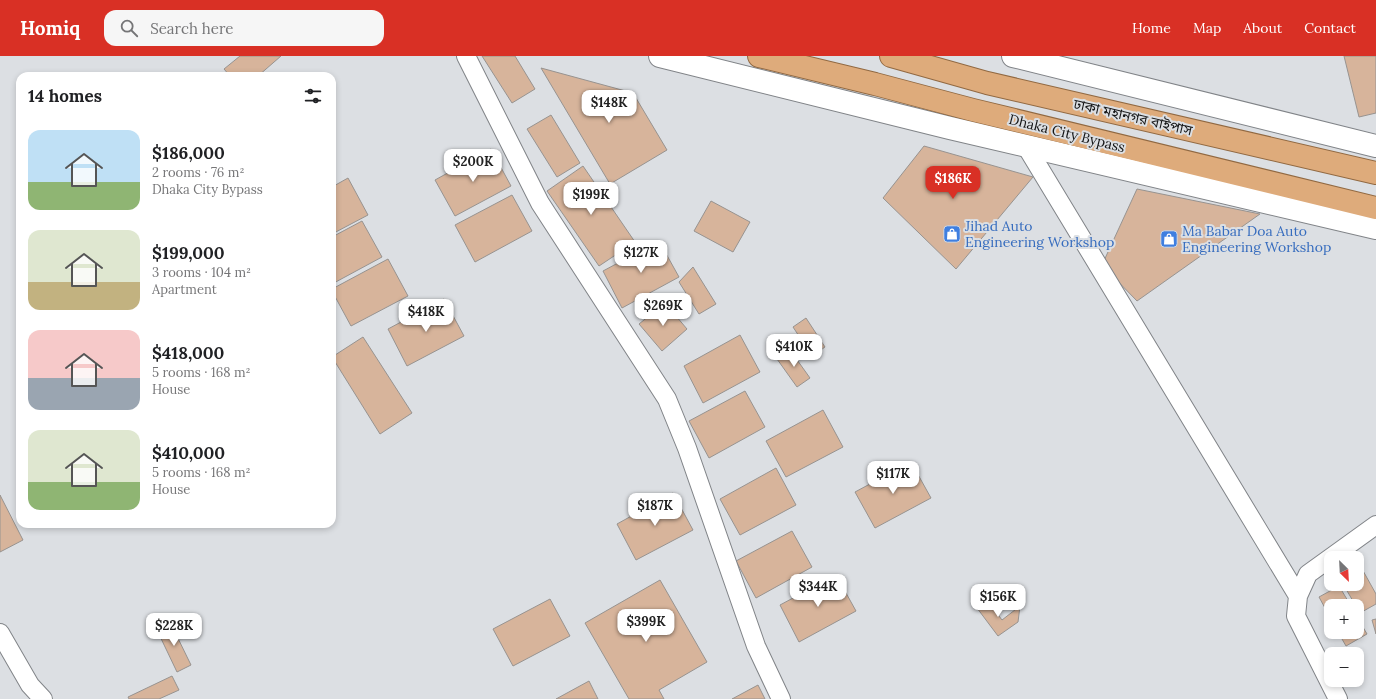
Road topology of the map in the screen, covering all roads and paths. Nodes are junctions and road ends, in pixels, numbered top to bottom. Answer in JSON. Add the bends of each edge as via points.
{"nodes":[{"id":1,"x":466,"y":56,"type":"edge"},
{"id":2,"x":660,"y":56,"type":"edge"},
{"id":3,"x":759,"y":56,"type":"edge"},
{"id":4,"x":891,"y":56,"type":"edge"},
{"id":5,"x":1013,"y":56,"type":"edge"},
{"id":6,"x":1026,"y":146,"type":"junction"},
{"id":7,"x":1376,"y":146,"type":"edge"},
{"id":8,"x":1376,"y":173,"type":"edge"},
{"id":9,"x":1376,"y":208,"type":"edge"},
{"id":10,"x":1376,"y":228,"type":"edge"},
{"id":11,"x":1376,"y":525,"type":"edge"},
{"id":12,"x":1298,"y":596,"type":"junction"},
{"id":13,"x":0,"y":633,"type":"edge"},
{"id":14,"x":43,"y":699,"type":"edge"},
{"id":15,"x":781,"y":699,"type":"edge"},
{"id":16,"x":1338,"y":699,"type":"edge"}],
"edges":[{"from":1,"to":15,"type":"street","via":[[540,203],[667,399],[687,448],[756,646]]},
{"from":2,"to":6,"type":"main road"},
{"from":3,"to":9,"type":"highway","name":"Dhaka City Bypass"},
{"from":4,"to":8,"type":"highway","name":"ঢাকা মহানগর বাইপাস","via":[[987,83]]},
{"from":5,"to":7,"type":"main road"},
{"from":6,"to":10,"type":"main road"},
{"from":6,"to":12,"type":"street"},
{"from":11,"to":12,"type":"street","via":[[1308,574]]},
{"from":12,"to":16,"type":"street","via":[[1296,616]]},
{"from":13,"to":14,"type":"street","via":[[30,685]]}]}
